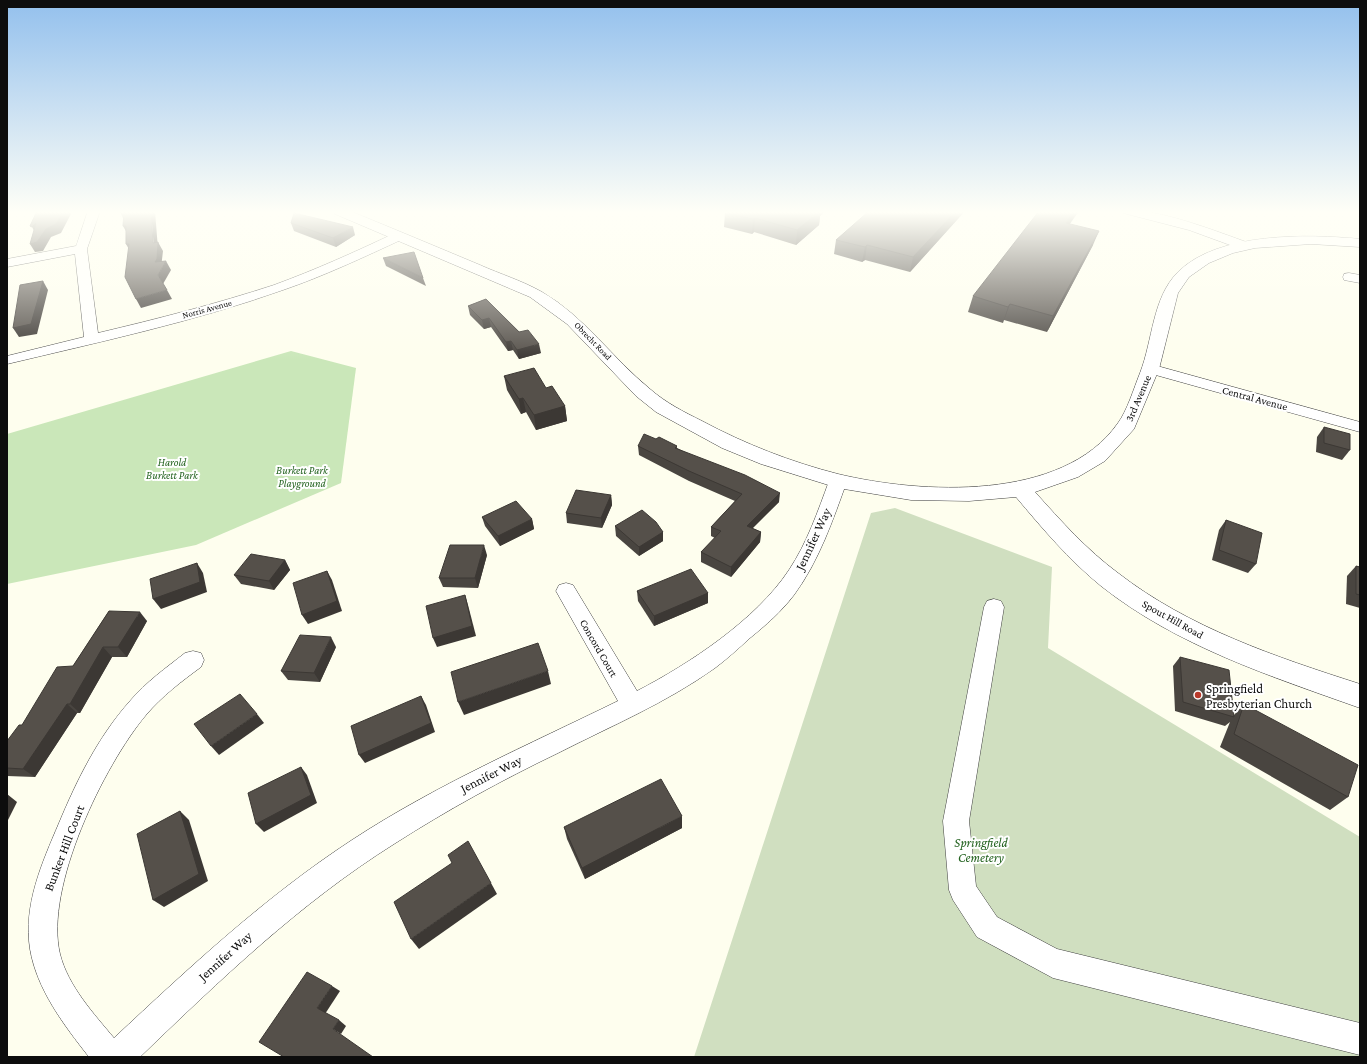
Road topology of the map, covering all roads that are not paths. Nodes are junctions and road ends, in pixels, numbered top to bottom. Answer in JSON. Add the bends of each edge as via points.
{"nodes":[{"id":1,"x":19,"y":261,"type":"edge"},
{"id":2,"x":82,"y":261,"type":"edge"},
{"id":3,"x":345,"y":261,"type":"edge"},
{"id":4,"x":457,"y":261,"type":"edge"},
{"id":5,"x":1207,"y":261,"type":"edge"},
{"id":6,"x":7,"y":263,"type":"edge"},
{"id":7,"x":91,"y":338,"type":"junction"},
{"id":8,"x":7,"y":360,"type":"edge"},
{"id":9,"x":1150,"y":369,"type":"junction"},
{"id":10,"x":1360,"y":427,"type":"edge"},
{"id":11,"x":838,"y":481,"type":"junction"},
{"id":12,"x":1021,"y":489,"type":"junction"},
{"id":13,"x":566,"y":591,"type":"dead end"},
{"id":14,"x":994,"y":608,"type":"dead end"},
{"id":15,"x":193,"y":660,"type":"dead end"},
{"id":16,"x":1360,"y":696,"type":"edge"},
{"id":17,"x":633,"y":705,"type":"junction"},
{"id":18,"x":1360,"y":1039,"type":"edge"},
{"id":19,"x":109,"y":1057,"type":"edge"},
{"id":20,"x":117,"y":1057,"type":"edge"}],
"edges":[{"from":1,"to":6,"type":"street"},
{"from":2,"to":7,"type":"street"},
{"from":3,"to":7,"type":"street","name":"Norris Avenue","via":[[263,293]]},
{"from":4,"to":11,"type":"street","name":"Obrecht Road","via":[[535,294],[573,321],[642,392],[692,426],[768,459]]},
{"from":5,"to":9,"type":"street","name":"3rd Avenue","via":[[1195,266],[1175,282]]},
{"from":7,"to":8,"type":"street","name":"Norris Avenue"},
{"from":9,"to":10,"type":"street","name":"Central Avenue"},
{"from":9,"to":12,"type":"street","name":"3rd Avenue","via":[[1127,425],[1098,456],[1072,472]]},
{"from":11,"to":12,"type":"street","name":"3rd Avenue","via":[[876,489],[941,495]]},
{"from":11,"to":17,"type":"street","name":"Jennifer Way","via":[[804,563],[776,602],[700,667]]},
{"from":12,"to":16,"type":"street","name":"Spout Hill Road","via":[[1088,561],[1135,597],[1198,634]]},
{"from":13,"to":17,"type":"street","name":"Concord Court"},
{"from":14,"to":18,"type":"street","via":[[956,821],[963,890],[987,927],[1053,963]]},
{"from":15,"to":19,"type":"street","name":"Bunker Hill Court","via":[[143,701],[115,737],[72,824],[53,870],[46,897],[43,932],[48,963],[78,1018]]},
{"from":17,"to":20,"type":"street","name":"Jennifer Way","via":[[429,806],[302,890],[223,956]]}]}
